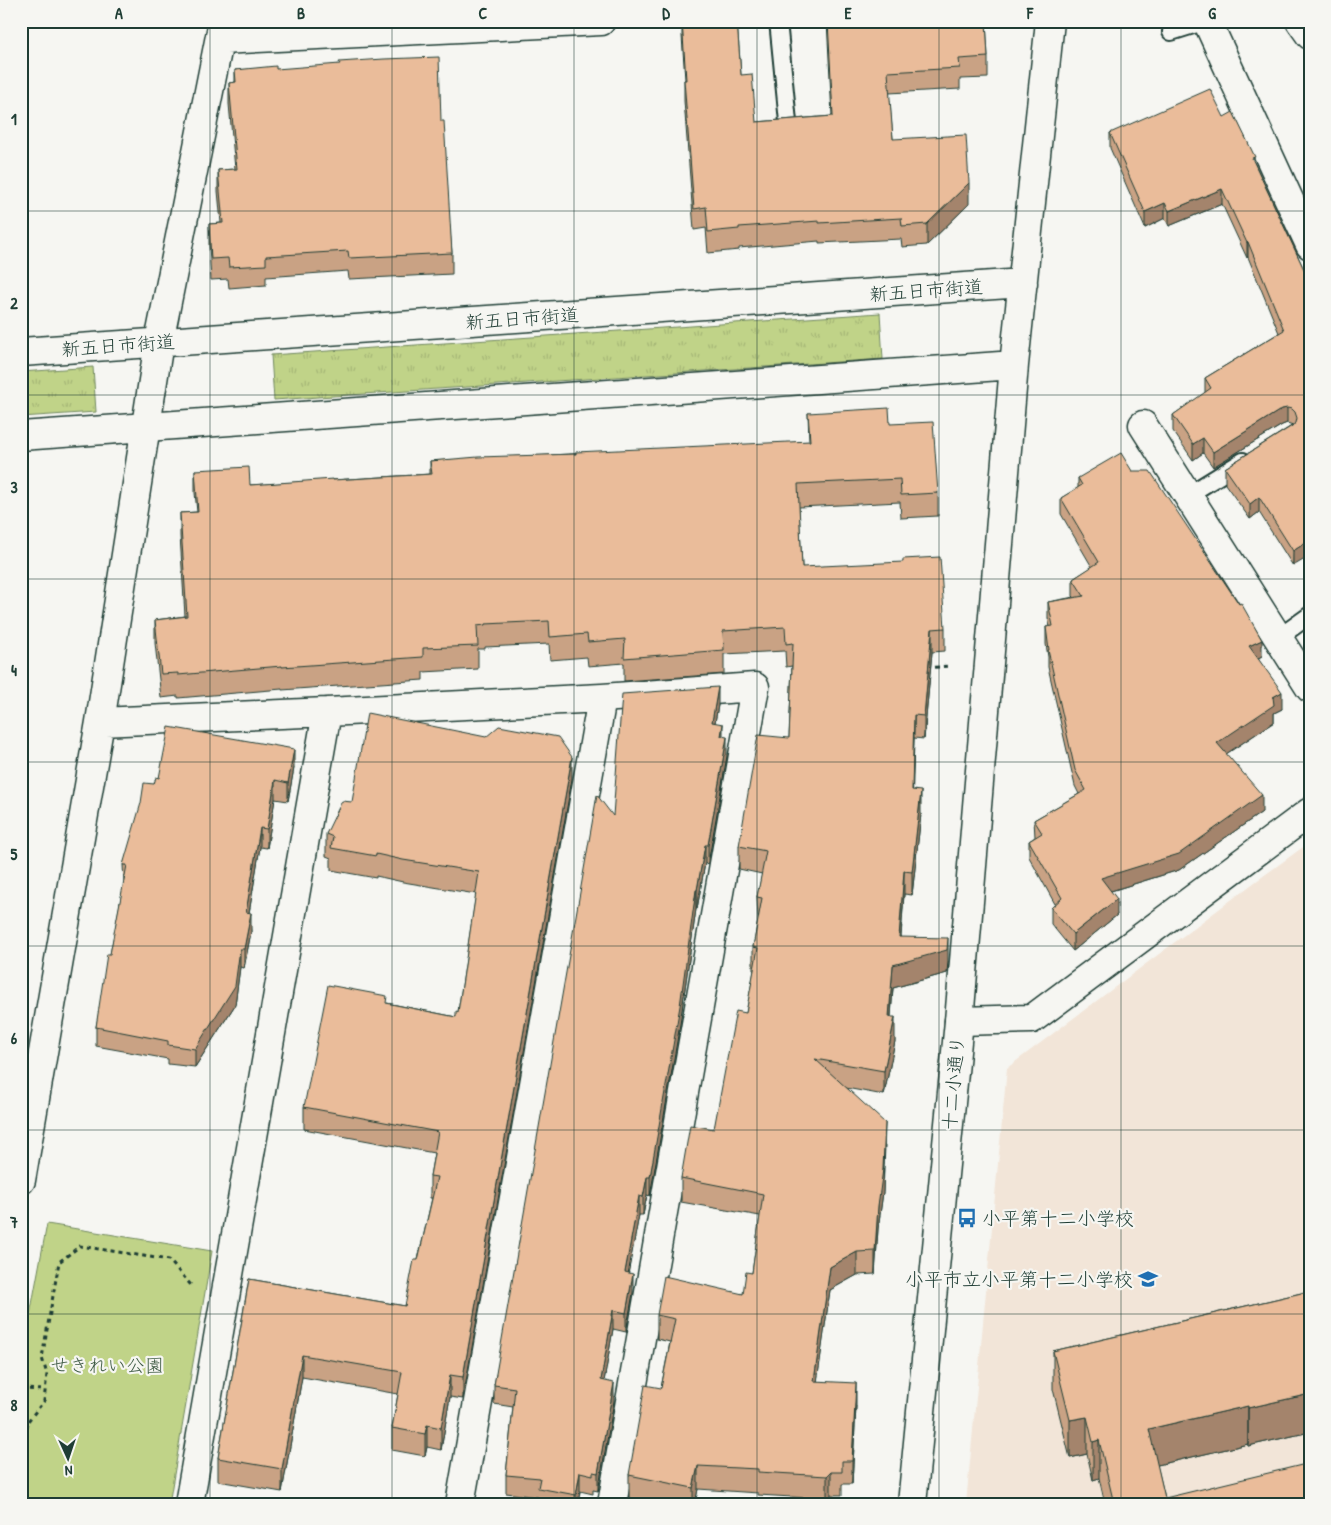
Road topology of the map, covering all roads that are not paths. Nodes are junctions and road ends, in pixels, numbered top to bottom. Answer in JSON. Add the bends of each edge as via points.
{"nodes":[{"id":1,"x":601,"y":21,"type":"edge"},
{"id":2,"x":778,"y":21,"type":"edge"},
{"id":3,"x":1050,"y":21,"type":"edge"},
{"id":4,"x":1206,"y":21,"type":"edge"},
{"id":5,"x":1300,"y":21,"type":"edge"},
{"id":6,"x":222,"y":30,"type":"edge"},
{"id":7,"x":1170,"y":32,"type":"dead end"},
{"id":8,"x":1310,"y":36,"type":"edge"},
{"id":9,"x":788,"y":122,"type":"edge"},
{"id":10,"x":1310,"y":245,"type":"edge"},
{"id":11,"x":1023,"y":283,"type":"junction"},
{"id":12,"x":159,"y":342,"type":"junction"},
{"id":13,"x":21,"y":352,"type":"edge"},
{"id":14,"x":1014,"y":365,"type":"junction"},
{"id":15,"x":1143,"y":425,"type":"dead end"},
{"id":16,"x":145,"y":427,"type":"junction"},
{"id":17,"x":21,"y":436,"type":"edge"},
{"id":18,"x":1254,"y":454,"type":"edge"},
{"id":19,"x":1188,"y":495,"type":"junction"},
{"id":20,"x":1310,"y":615,"type":"edge"},
{"id":21,"x":1278,"y":638,"type":"junction"},
{"id":22,"x":1310,"y":688,"type":"edge"},
{"id":23,"x":602,"y":698,"type":"junction"},
{"id":24,"x":327,"y":712,"type":"junction"},
{"id":25,"x":100,"y":722,"type":"junction"},
{"id":26,"x":1310,"y":812,"type":"edge"},
{"id":27,"x":958,"y":1021,"type":"junction"},
{"id":28,"x":21,"y":1180,"type":"edge"},
{"id":29,"x":189,"y":1504,"type":"edge"},
{"id":30,"x":460,"y":1504,"type":"edge"},
{"id":31,"x":612,"y":1504,"type":"edge"},
{"id":32,"x":912,"y":1504,"type":"edge"}],
"edges":[{"from":1,"to":6,"type":"street"},
{"from":2,"to":9,"type":"lane"},
{"from":3,"to":11,"type":"street"},
{"from":4,"to":7,"type":"lane"},
{"from":4,"to":10,"type":"street"},
{"from":5,"to":8,"type":"street"},
{"from":6,"to":12,"type":"street"},
{"from":11,"to":12,"type":"street","name":"新五日市街道"},
{"from":11,"to":14,"type":"street"},
{"from":12,"to":13,"type":"street","name":"新五日市街道"},
{"from":12,"to":16,"type":"street"},
{"from":14,"to":16,"type":"street"},
{"from":14,"to":27,"type":"street"},
{"from":15,"to":19,"type":"street"},
{"from":16,"to":17,"type":"street"},
{"from":16,"to":25,"type":"street"},
{"from":18,"to":19,"type":"lane"},
{"from":19,"to":21,"type":"street"},
{"from":20,"to":21,"type":"lane"},
{"from":21,"to":22,"type":"street"},
{"from":23,"to":24,"type":"street"},
{"from":23,"to":30,"type":"street"},
{"from":23,"to":31,"type":"street","via":[[756,687]]},
{"from":24,"to":25,"type":"street"},
{"from":24,"to":29,"type":"street"},
{"from":25,"to":28,"type":"street"},
{"from":26,"to":27,"type":"street","name":"十二小通り","via":[[1032,1019]]},
{"from":27,"to":32,"type":"street","name":"十二小通り"}]}
